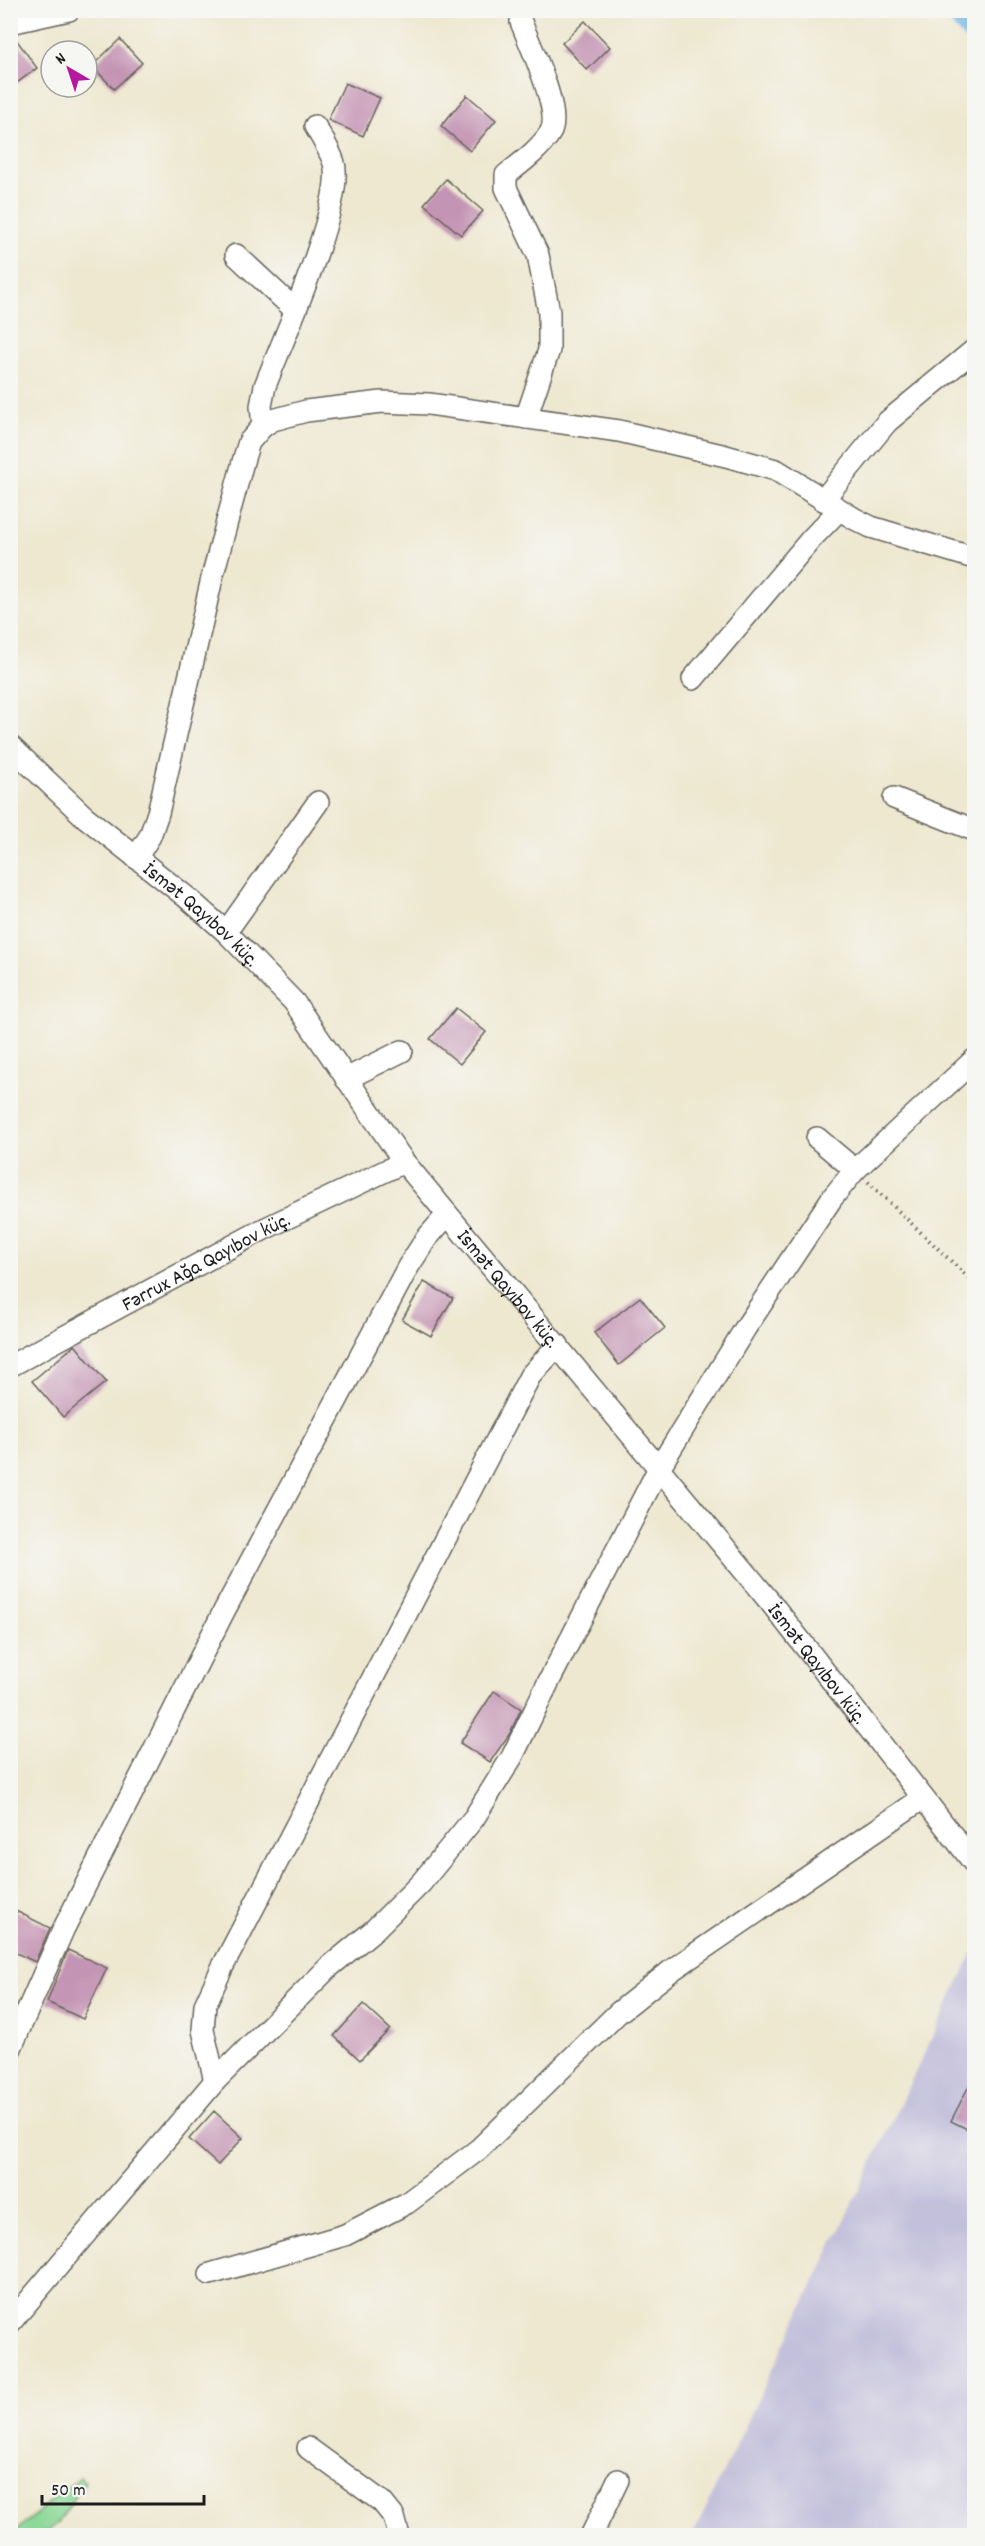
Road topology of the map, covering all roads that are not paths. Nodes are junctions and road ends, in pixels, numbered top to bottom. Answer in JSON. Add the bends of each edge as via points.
{"nodes":[{"id":1,"x":69,"y":10,"type":"edge"},
{"id":2,"x":521,"y":22,"type":"dead end"},
{"id":3,"x":10,"y":23,"type":"edge"},
{"id":4,"x":315,"y":126,"type":"dead end"},
{"id":5,"x":236,"y":255,"type":"dead end"},
{"id":6,"x":294,"y":309,"type":"junction"},
{"id":7,"x":975,"y":350,"type":"edge"},
{"id":8,"x":526,"y":418,"type":"junction"},
{"id":9,"x":263,"y":426,"type":"junction"},
{"id":10,"x":831,"y":505,"type":"junction"},
{"id":11,"x":975,"y":558,"type":"edge"},
{"id":12,"x":693,"y":679,"type":"dead end"},
{"id":13,"x":10,"y":746,"type":"edge"},
{"id":14,"x":894,"y":798,"type":"dead end"},
{"id":15,"x":318,"y":802,"type":"dead end"},
{"id":16,"x":975,"y":830,"type":"edge"},
{"id":17,"x":136,"y":858,"type":"junction"},
{"id":18,"x":226,"y":932,"type":"junction"},
{"id":19,"x":402,"y":1051,"type":"dead end"},
{"id":20,"x":975,"y":1060,"type":"edge"},
{"id":21,"x":346,"y":1079,"type":"junction"},
{"id":22,"x":817,"y":1138,"type":"dead end"},
{"id":23,"x":404,"y":1162,"type":"junction"},
{"id":24,"x":855,"y":1170,"type":"junction"},
{"id":25,"x":447,"y":1215,"type":"junction"},
{"id":26,"x":558,"y":1345,"type":"junction"},
{"id":27,"x":10,"y":1366,"type":"edge"},
{"id":28,"x":659,"y":1468,"type":"junction"},
{"id":29,"x":923,"y":1798,"type":"junction"},
{"id":30,"x":975,"y":1863,"type":"edge"},
{"id":31,"x":10,"y":2050,"type":"edge"},
{"id":32,"x":215,"y":2081,"type":"junction"},
{"id":33,"x":210,"y":2274,"type":"dead end"},
{"id":34,"x":10,"y":2323,"type":"edge"},
{"id":35,"x":308,"y":2448,"type":"dead end"},
{"id":36,"x":618,"y":2480,"type":"dead end"},
{"id":37,"x":399,"y":2535,"type":"edge"},
{"id":38,"x":591,"y":2535,"type":"edge"}],
"edges":[{"from":1,"to":3,"type":"street"},
{"from":2,"to":8,"type":"street","via":[[552,105],[554,121],[551,132],[506,176],[506,188],[538,255],[549,312],[549,350]]},
{"from":4,"to":6,"type":"street","via":[[334,163],[335,185],[328,221]]},
{"from":5,"to":6,"type":"street"},
{"from":6,"to":9,"type":"street","via":[[265,386]]},
{"from":7,"to":10,"type":"street","via":[[887,422]]},
{"from":8,"to":9,"type":"street","via":[[429,404],[382,402],[306,411]]},
{"from":8,"to":10,"type":"street","via":[[619,431],[776,470]]},
{"from":9,"to":17,"type":"street","via":[[249,442],[244,458],[158,813]]},
{"from":10,"to":11,"type":"street","via":[[871,526]]},
{"from":10,"to":12,"type":"street","via":[[812,538]]},
{"from":13,"to":17,"type":"street","name":"İsmət Qayıbov küç.","via":[[84,816]]},
{"from":14,"to":16,"type":"street"},
{"from":15,"to":18,"type":"street"},
{"from":17,"to":18,"type":"street","name":"İsmət Qayıbov küç."},
{"from":18,"to":21,"type":"street","name":"İsmət Qayıbov küç.","via":[[294,1002]]},
{"from":19,"to":21,"type":"street"},
{"from":20,"to":24,"type":"street"},
{"from":21,"to":23,"type":"street","name":"İsmət Qayıbov küç."},
{"from":22,"to":24,"type":"street"},
{"from":23,"to":25,"type":"street","name":"İsmət Qayıbov küç."},
{"from":23,"to":27,"type":"street","name":"Fərrux Ağa Qayıbov küç.","via":[[264,1229]]},
{"from":24,"to":28,"type":"street","via":[[832,1198],[746,1328]]},
{"from":25,"to":26,"type":"street","name":"İsmət Qayıbov küç."},
{"from":25,"to":31,"type":"street","via":[[408,1267],[224,1613],[64,1928]]},
{"from":26,"to":28,"type":"street","name":"İsmət Qayıbov küç."},
{"from":26,"to":32,"type":"street","via":[[530,1376],[222,1968],[206,2005],[203,2030]]},
{"from":28,"to":29,"type":"street","name":"İsmət Qayıbov küç.","via":[[771,1603]]},
{"from":28,"to":32,"type":"street","via":[[512,1757],[474,1818],[421,1882],[374,1930],[328,1968]]},
{"from":29,"to":30,"type":"street","name":"İsmət Qayıbov küç."},
{"from":29,"to":33,"type":"street","via":[[672,1970],[618,2013],[479,2149],[407,2203],[345,2235]]},
{"from":32,"to":34,"type":"street"},
{"from":35,"to":37,"type":"street","via":[[382,2502],[394,2517]]},
{"from":36,"to":38,"type":"street"}]}
